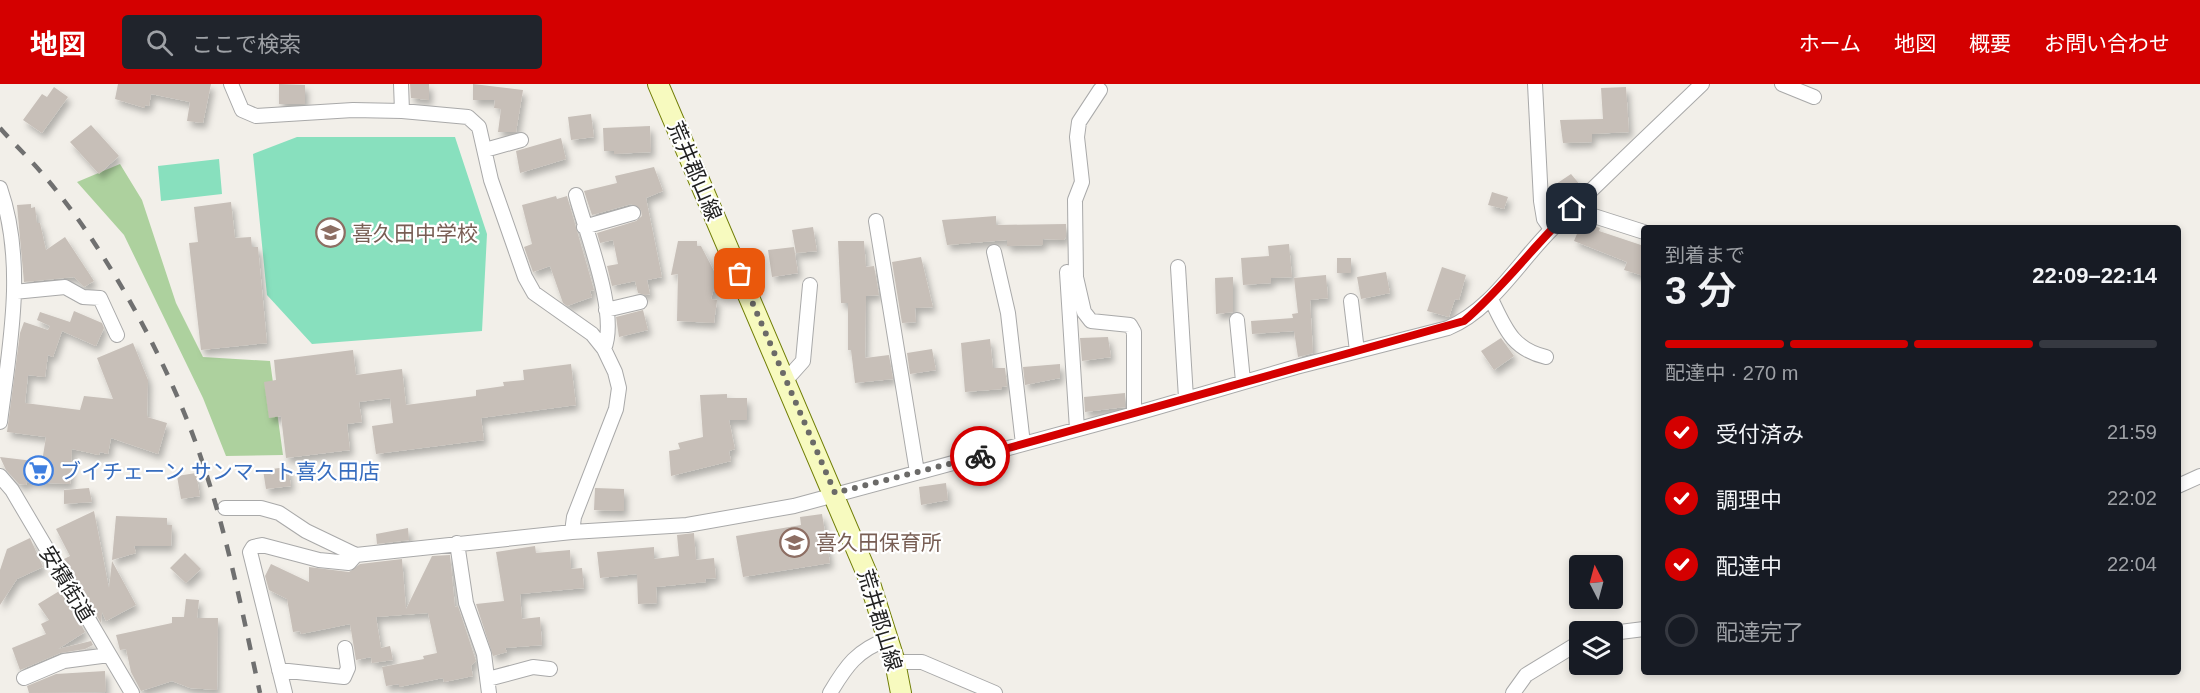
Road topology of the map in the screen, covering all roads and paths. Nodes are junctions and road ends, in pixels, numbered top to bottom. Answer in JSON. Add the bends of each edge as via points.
{"nodes":[{"id":1,"x":231,"y":84,"type":"edge"},
{"id":2,"x":401,"y":84,"type":"edge"},
{"id":3,"x":658,"y":84,"type":"edge"},
{"id":4,"x":1535,"y":84,"type":"edge"},
{"id":5,"x":1702,"y":84,"type":"edge"},
{"id":6,"x":1782,"y":84,"type":"edge"},
{"id":7,"x":1100,"y":90,"type":"dead end"},
{"id":8,"x":1814,"y":97,"type":"dead end"},
{"id":9,"x":402,"y":111,"type":"junction"},
{"id":10,"x":521,"y":140,"type":"dead end"},
{"id":11,"x":485,"y":150,"type":"junction"},
{"id":12,"x":0,"y":188,"type":"edge"},
{"id":13,"x":576,"y":195,"type":"dead end"},
{"id":14,"x":1572,"y":209,"type":"junction"},
{"id":15,"x":633,"y":213,"type":"dead end"},
{"id":16,"x":876,"y":221,"type":"dead end"},
{"id":17,"x":585,"y":227,"type":"junction"},
{"id":18,"x":1551,"y":229,"type":"junction"},
{"id":19,"x":1641,"y":231,"type":"edge"},
{"id":20,"x":994,"y":252,"type":"dead end"},
{"id":21,"x":1178,"y":267,"type":"dead end"},
{"id":22,"x":1067,"y":272,"type":"dead end"},
{"id":23,"x":810,"y":285,"type":"dead end"},
{"id":24,"x":14,"y":292,"type":"junction"},
{"id":25,"x":1491,"y":299,"type":"junction"},
{"id":26,"x":1351,"y":301,"type":"dead end"},
{"id":27,"x":640,"y":302,"type":"dead end"},
{"id":28,"x":606,"y":310,"type":"junction"},
{"id":29,"x":1238,"y":320,"type":"dead end"},
{"id":30,"x":117,"y":335,"type":"dead end"},
{"id":31,"x":604,"y":349,"type":"junction"},
{"id":32,"x":1357,"y":351,"type":"junction"},
{"id":33,"x":1546,"y":357,"type":"dead end"},
{"id":34,"x":786,"y":380,"type":"junction"},
{"id":35,"x":1243,"y":381,"type":"junction"},
{"id":36,"x":1186,"y":398,"type":"junction"},
{"id":37,"x":1134,"y":414,"type":"junction"},
{"id":38,"x":0,"y":422,"type":"edge"},
{"id":39,"x":1077,"y":429,"type":"junction"},
{"id":40,"x":1023,"y":444,"type":"junction"},
{"id":41,"x":917,"y":472,"type":"junction"},
{"id":42,"x":0,"y":476,"type":"edge"},
{"id":43,"x":2200,"y":476,"type":"edge"},
{"id":44,"x":2181,"y":485,"type":"edge"},
{"id":45,"x":835,"y":493,"type":"junction"},
{"id":46,"x":225,"y":508,"type":"dead end"},
{"id":47,"x":572,"y":532,"type":"junction"},
{"id":48,"x":457,"y":543,"type":"junction"},
{"id":49,"x":356,"y":555,"type":"junction"},
{"id":50,"x":1641,"y":628,"type":"edge"},
{"id":51,"x":1623,"y":631,"type":"edge"},
{"id":52,"x":888,"y":639,"type":"junction"},
{"id":53,"x":345,"y":648,"type":"dead end"},
{"id":54,"x":1569,"y":649,"type":"edge"},
{"id":55,"x":109,"y":656,"type":"junction"},
{"id":56,"x":895,"y":662,"type":"junction"},
{"id":57,"x":550,"y":669,"type":"dead end"},
{"id":58,"x":279,"y":670,"type":"junction"},
{"id":59,"x":24,"y":678,"type":"dead end"},
{"id":60,"x":488,"y":679,"type":"junction"},
{"id":61,"x":132,"y":693,"type":"edge"},
{"id":62,"x":285,"y":693,"type":"edge"},
{"id":63,"x":489,"y":693,"type":"edge"},
{"id":64,"x":830,"y":693,"type":"edge"},
{"id":65,"x":901,"y":693,"type":"edge"},
{"id":66,"x":995,"y":693,"type":"edge"},
{"id":67,"x":1513,"y":693,"type":"edge"}],
"edges":[{"from":1,"to":9,"type":"street","via":[[242,110],[251,116]]},
{"from":2,"to":9,"type":"street"},
{"from":3,"to":34,"type":"main road","name":"荒井郡山線"},
{"from":4,"to":18,"type":"street","via":[[1540,201]]},
{"from":5,"to":14,"type":"street"},
{"from":6,"to":8,"type":"street"},
{"from":7,"to":37,"type":"street","via":[[1079,122],[1077,150],[1082,182],[1075,200],[1076,277],[1084,312],[1091,321],[1130,325],[1134,332]]},
{"from":9,"to":11,"type":"street","via":[[468,117],[482,133]]},
{"from":10,"to":11,"type":"street"},
{"from":11,"to":31,"type":"street","via":[[491,180],[534,293],[592,333]]},
{"from":12,"to":24,"type":"street","via":[[10,231]]},
{"from":13,"to":17,"type":"street"},
{"from":14,"to":18,"type":"street"},
{"from":14,"to":19,"type":"street"},
{"from":15,"to":17,"type":"street"},
{"from":16,"to":41,"type":"street"},
{"from":17,"to":28,"type":"street"},
{"from":18,"to":25,"type":"street"},
{"from":20,"to":40,"type":"street","via":[[1008,313]]},
{"from":21,"to":36,"type":"street"},
{"from":22,"to":39,"type":"street"},
{"from":23,"to":34,"type":"street","via":[[804,361]]},
{"from":24,"to":30,"type":"street","via":[[65,287],[83,297],[99,298]]},
{"from":24,"to":38,"type":"street"},
{"from":25,"to":32,"type":"street","via":[[1464,321]]},
{"from":25,"to":33,"type":"street","via":[[1519,346]]},
{"from":26,"to":32,"type":"street"},
{"from":27,"to":28,"type":"street"},
{"from":28,"to":31,"type":"street","via":[[609,335]]},
{"from":29,"to":35,"type":"street"},
{"from":31,"to":47,"type":"street","via":[[619,388],[616,409],[574,517]]},
{"from":32,"to":35,"type":"street"},
{"from":34,"to":45,"type":"main road","name":"荒井郡山線"},
{"from":35,"to":36,"type":"street"},
{"from":36,"to":37,"type":"street"},
{"from":37,"to":39,"type":"street"},
{"from":39,"to":40,"type":"street"},
{"from":40,"to":41,"type":"street"},
{"from":41,"to":45,"type":"street"},
{"from":42,"to":55,"type":"street","name":"安積街道","via":[[12,490]]},
{"from":43,"to":44,"type":"street"},
{"from":45,"to":47,"type":"street","via":[[794,506],[687,525]]},
{"from":45,"to":52,"type":"main road","name":"荒井郡山線"},
{"from":46,"to":49,"type":"street","via":[[261,508],[279,513]]},
{"from":47,"to":48,"type":"street"},
{"from":48,"to":49,"type":"street"},
{"from":48,"to":60,"type":"street","via":[[465,603],[484,654]]},
{"from":49,"to":58,"type":"street","via":[[349,563],[319,560],[262,545],[253,547],[250,557]]},
{"from":50,"to":51,"type":"street"},
{"from":52,"to":56,"type":"main road","name":"荒井郡山線"},
{"from":52,"to":64,"type":"street","via":[[867,646],[858,654]]},
{"from":53,"to":58,"type":"street","via":[[348,668],[344,677]]},
{"from":54,"to":67,"type":"street","via":[[1526,675]]},
{"from":55,"to":59,"type":"street","via":[[64,661]]},
{"from":55,"to":61,"type":"street","name":"安積街道"},
{"from":56,"to":65,"type":"main road","name":"荒井郡山線"},
{"from":56,"to":66,"type":"street","via":[[922,662]]},
{"from":57,"to":60,"type":"street","via":[[533,667]]},
{"from":58,"to":62,"type":"street"},
{"from":60,"to":63,"type":"street"}]}
